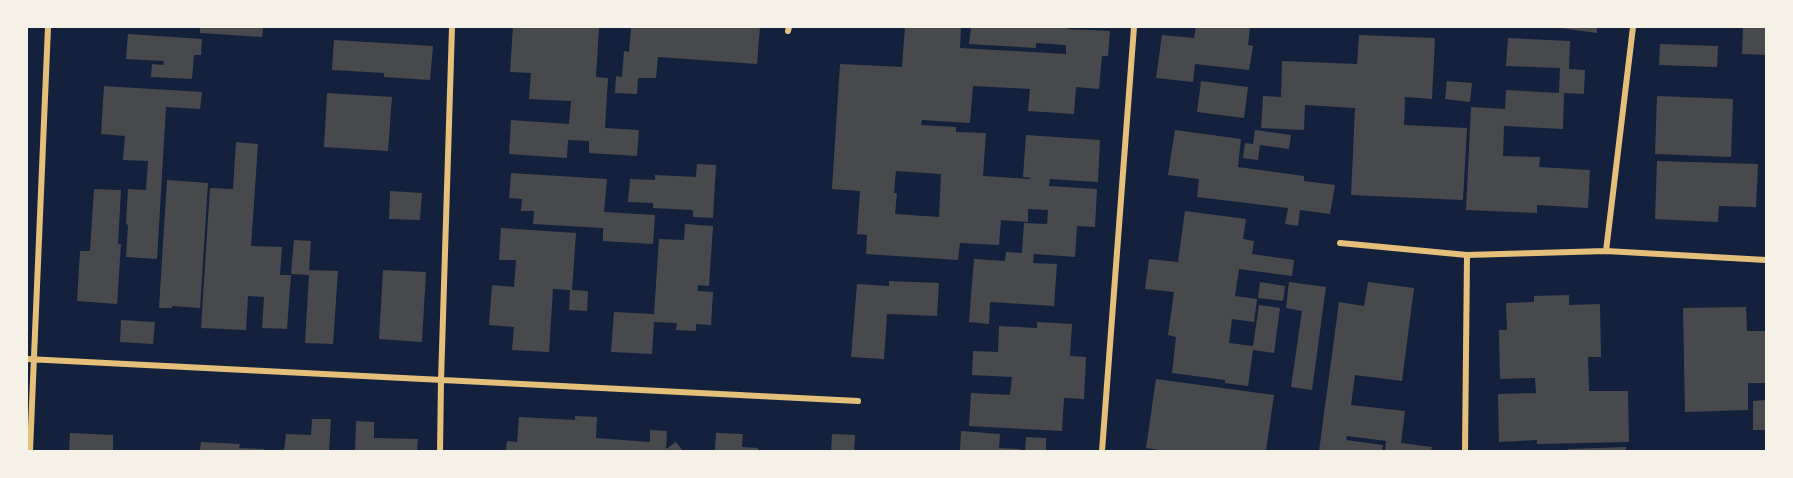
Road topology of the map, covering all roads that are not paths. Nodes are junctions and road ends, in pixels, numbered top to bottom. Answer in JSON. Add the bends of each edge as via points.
{"nodes":[{"id":1,"x":48,"y":27,"type":"edge"},
{"id":2,"x":452,"y":27,"type":"edge"},
{"id":3,"x":1134,"y":27,"type":"edge"},
{"id":4,"x":1634,"y":27,"type":"edge"},
{"id":5,"x":1340,"y":243,"type":"dead end"},
{"id":6,"x":1606,"y":251,"type":"junction"},
{"id":7,"x":1467,"y":255,"type":"junction"},
{"id":8,"x":1766,"y":260,"type":"edge"},
{"id":9,"x":31,"y":359,"type":"edge"},
{"id":10,"x":441,"y":381,"type":"junction"},
{"id":11,"x":858,"y":400,"type":"dead end"},
{"id":12,"x":30,"y":451,"type":"edge"},
{"id":13,"x":440,"y":451,"type":"edge"},
{"id":14,"x":1102,"y":451,"type":"edge"},
{"id":15,"x":1465,"y":451,"type":"edge"}],
"edges":[{"from":1,"to":9,"type":"street"},
{"from":2,"to":10,"type":"street"},
{"from":3,"to":14,"type":"street"},
{"from":4,"to":6,"type":"street"},
{"from":5,"to":7,"type":"street"},
{"from":6,"to":7,"type":"street"},
{"from":6,"to":8,"type":"street"},
{"from":7,"to":15,"type":"street"},
{"from":9,"to":10,"type":"street"},
{"from":9,"to":12,"type":"street"},
{"from":10,"to":11,"type":"street"},
{"from":10,"to":13,"type":"street"}]}
